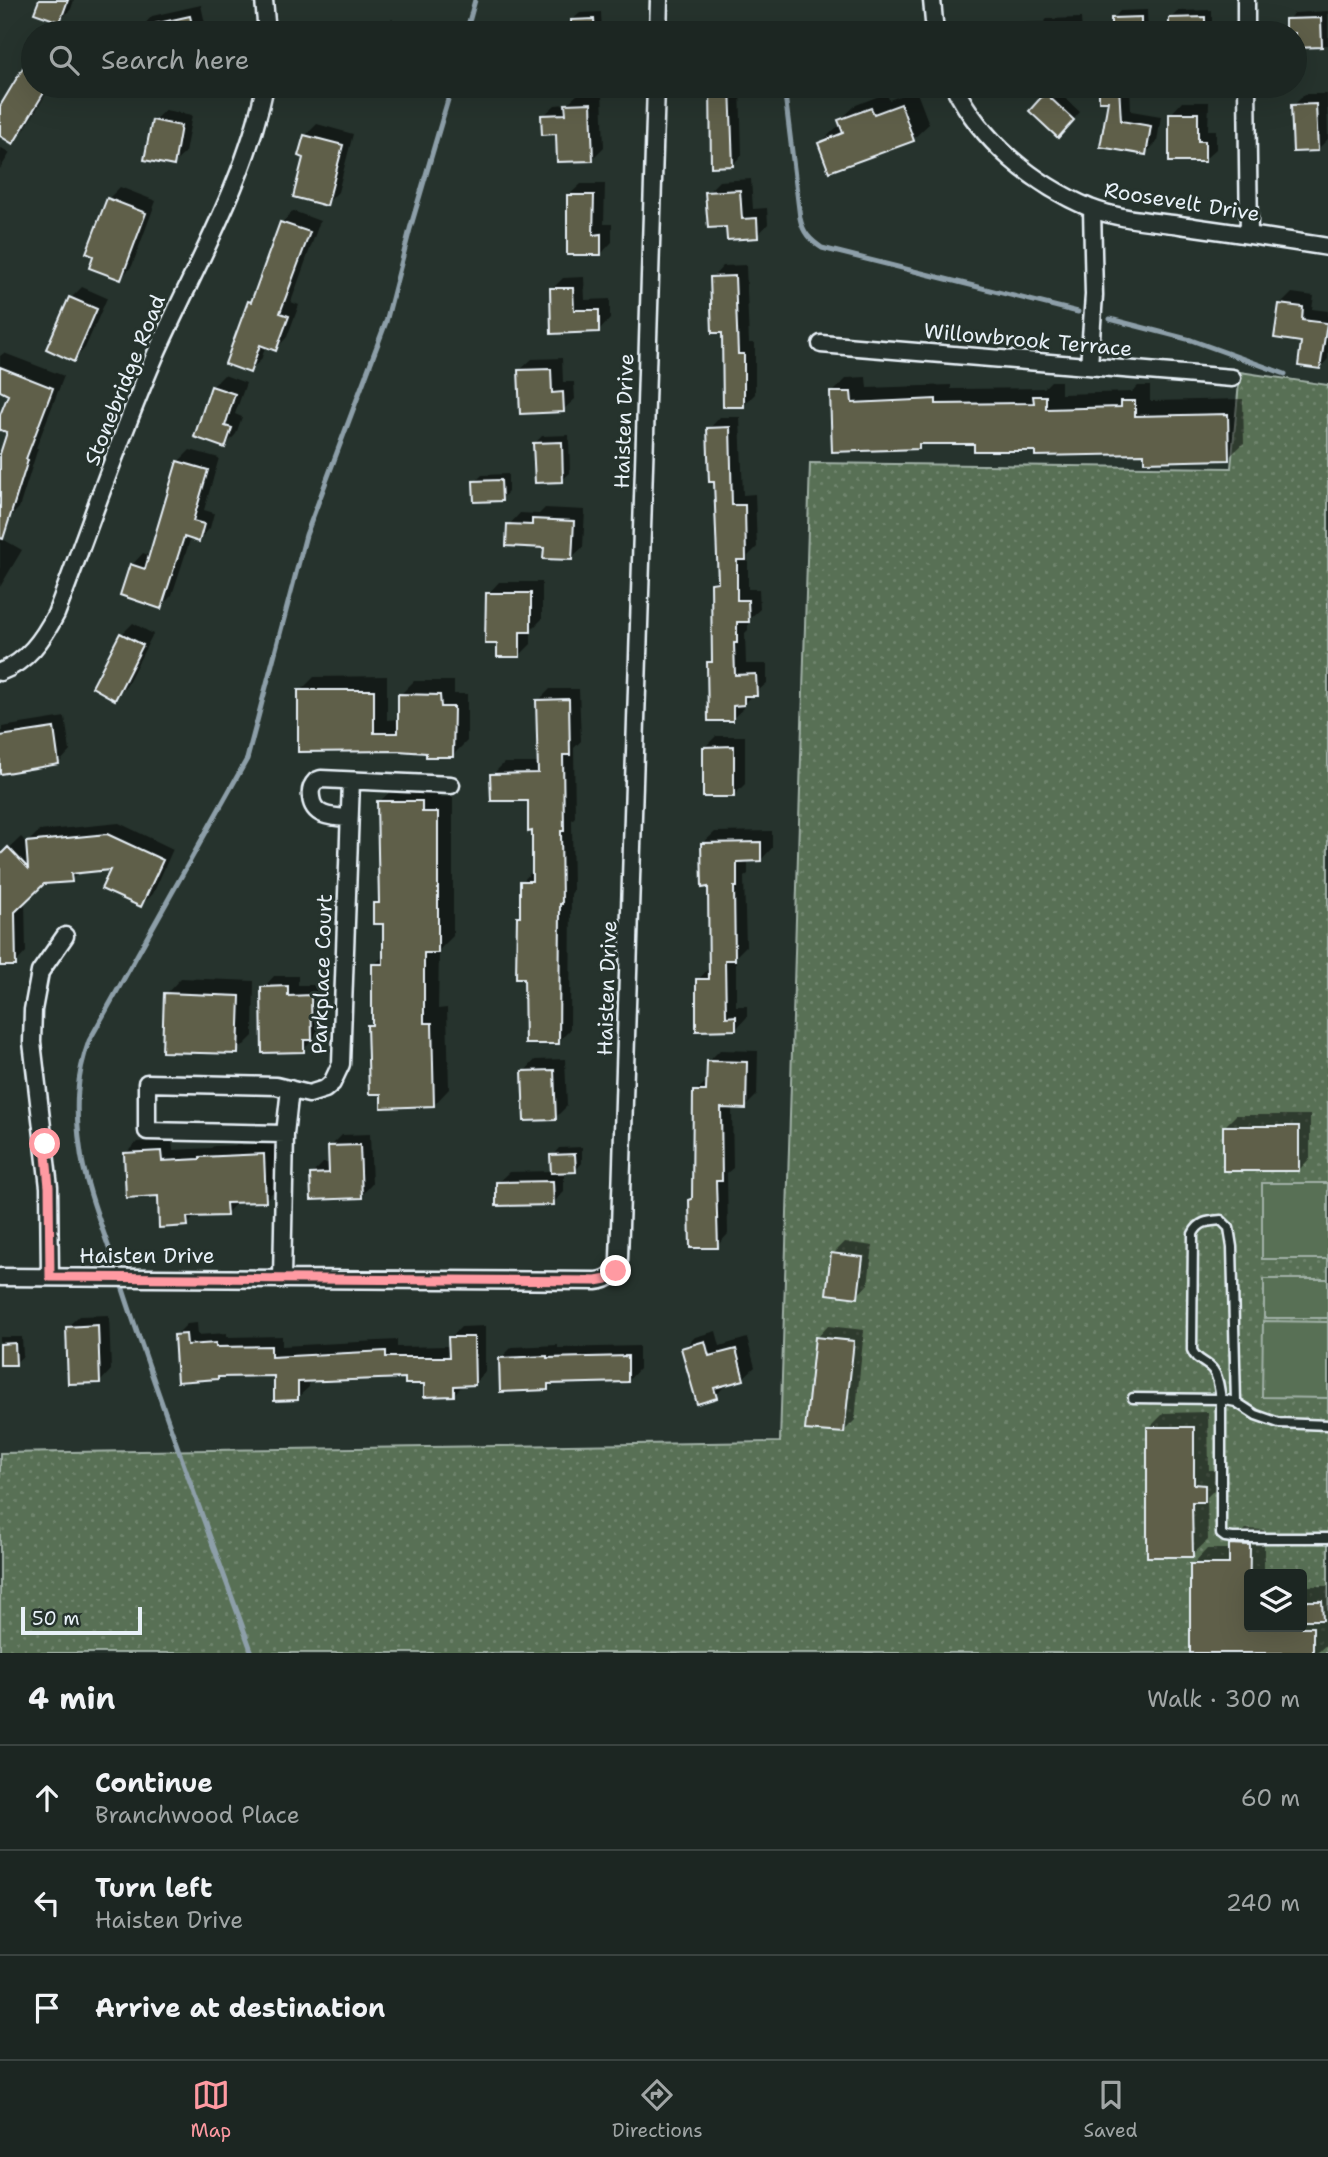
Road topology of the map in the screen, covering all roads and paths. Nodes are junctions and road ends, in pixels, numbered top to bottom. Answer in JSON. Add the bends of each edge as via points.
{"nodes":[{"id":1,"x":264,"y":0,"type":"edge"},
{"id":2,"x":659,"y":0,"type":"edge"},
{"id":3,"x":932,"y":0,"type":"edge"},
{"id":4,"x":1246,"y":0,"type":"edge"},
{"id":5,"x":266,"y":21,"type":"edge"},
{"id":6,"x":658,"y":21,"type":"edge"},
{"id":7,"x":934,"y":21,"type":"edge"},
{"id":8,"x":1246,"y":21,"type":"edge"},
{"id":9,"x":262,"y":98,"type":"edge"},
{"id":10,"x":656,"y":98,"type":"edge"},
{"id":11,"x":962,"y":98,"type":"edge"},
{"id":12,"x":1247,"y":98,"type":"edge"},
{"id":13,"x":1093,"y":209,"type":"junction"},
{"id":14,"x":1249,"y":235,"type":"junction"},
{"id":15,"x":1328,"y":247,"type":"edge"},
{"id":16,"x":821,"y":344,"type":"dead end"},
{"id":17,"x":1089,"y":366,"type":"junction"},
{"id":18,"x":1232,"y":378,"type":"dead end"},
{"id":19,"x":0,"y":672,"type":"edge"},
{"id":20,"x":351,"y":780,"type":"junction"},
{"id":21,"x":451,"y":785,"type":"dead end"},
{"id":22,"x":348,"y":818,"type":"junction"},
{"id":23,"x":65,"y":936,"type":"dead end"},
{"id":24,"x":290,"y":1089,"type":"junction"},
{"id":25,"x":285,"y":1134,"type":"junction"},
{"id":26,"x":0,"y":1276,"type":"edge"},
{"id":27,"x":50,"y":1277,"type":"junction"},
{"id":28,"x":282,"y":1278,"type":"junction"},
{"id":29,"x":1133,"y":1398,"type":"dead end"},
{"id":30,"x":1221,"y":1399,"type":"junction"},
{"id":31,"x":1236,"y":1402,"type":"junction"},
{"id":32,"x":1328,"y":1424,"type":"edge"},
{"id":33,"x":1328,"y":1538,"type":"edge"}],
"edges":[{"from":1,"to":5,"type":"street"},
{"from":2,"to":6,"type":"street"},
{"from":3,"to":7,"type":"street"},
{"from":4,"to":8,"type":"street"},
{"from":9,"to":19,"type":"street","name":"Stonebridge Road","via":[[232,186],[145,378],[56,614],[36,646]]},
{"from":10,"to":28,"type":"street","name":"Haisten Drive","via":[[619,1265],[612,1276],[596,1281]]},
{"from":11,"to":13,"type":"street","name":"Roosevelt Drive","via":[[983,132],[1026,171]]},
{"from":12,"to":14,"type":"street"},
{"from":13,"to":14,"type":"street","name":"Roosevelt Drive"},
{"from":13,"to":17,"type":"street"},
{"from":14,"to":15,"type":"street","name":"Roosevelt Drive"},
{"from":16,"to":17,"type":"street","name":"Willowbrook Terrace"},
{"from":17,"to":18,"type":"street","name":"Willowbrook Terrace"},
{"from":20,"to":21,"type":"street"},
{"from":20,"to":22,"type":"street","name":"Parkplace Court"},
{"from":20,"to":22,"type":"street","via":[[316,780],[310,792],[318,812]]},
{"from":22,"to":24,"type":"street","name":"Parkplace Court","via":[[341,1064],[326,1089],[309,1094]]},
{"from":23,"to":27,"type":"street","via":[[40,972],[33,1010],[32,1042],[49,1187]]},
{"from":24,"to":25,"type":"street"},
{"from":24,"to":25,"type":"street","name":"Parkplace Court","via":[[147,1083],[147,1131]]},
{"from":25,"to":28,"type":"street"},
{"from":26,"to":27,"type":"street","name":"Haisten Drive"},
{"from":27,"to":28,"type":"street","name":"Haisten Drive"},
{"from":29,"to":30,"type":"lane"},
{"from":30,"to":31,"type":"lane"},
{"from":30,"to":31,"type":"lane","via":[[1213,1369],[1192,1350],[1193,1234],[1203,1222],[1222,1220],[1229,1228],[1232,1247]]},
{"from":30,"to":33,"type":"lane","via":[[1221,1534],[1233,1538]]},
{"from":31,"to":32,"type":"lane","via":[[1279,1423]]}]}
